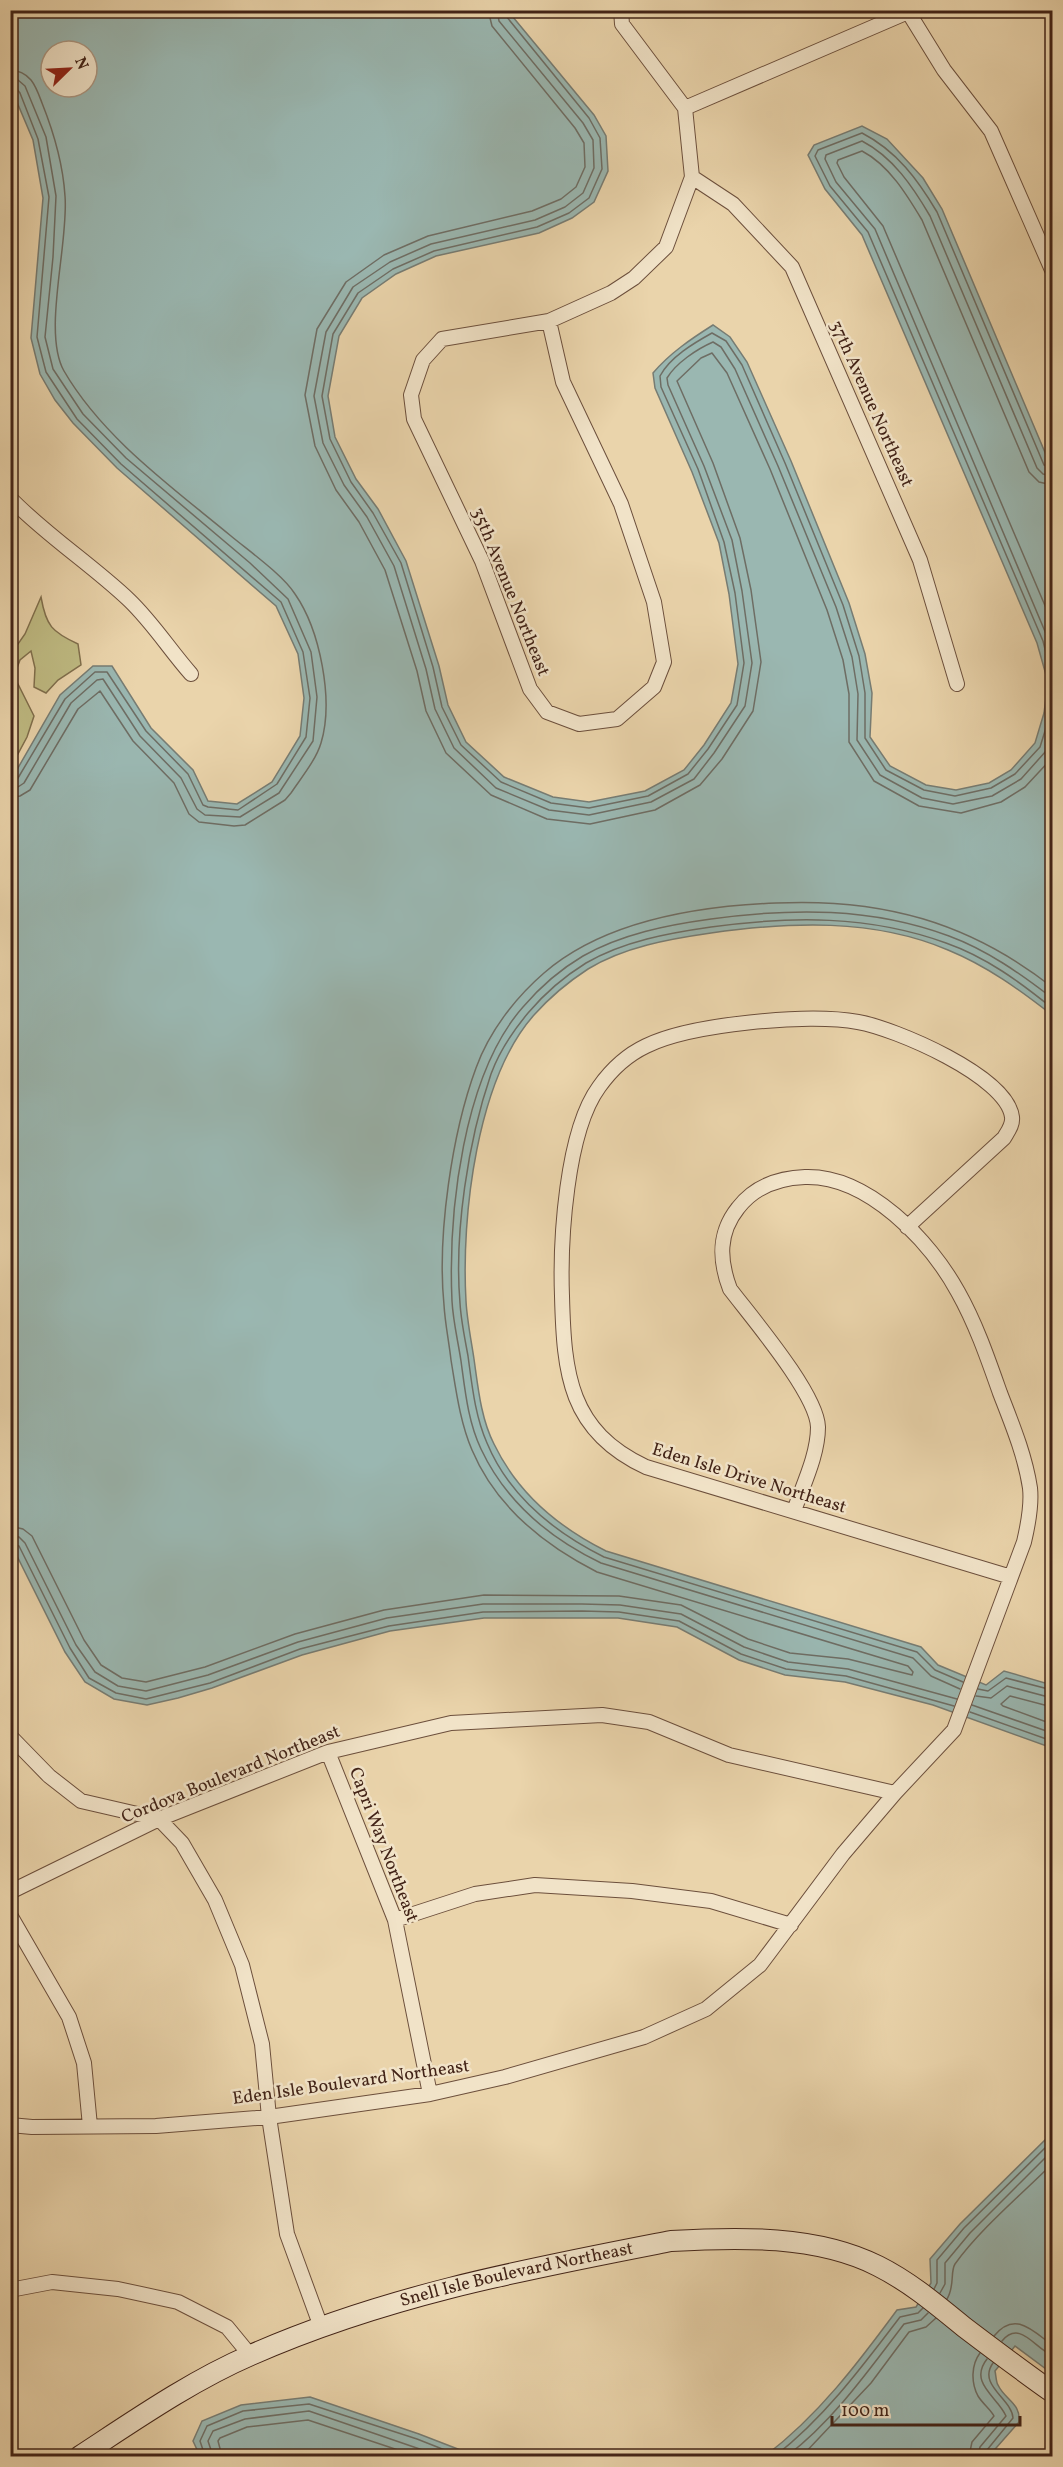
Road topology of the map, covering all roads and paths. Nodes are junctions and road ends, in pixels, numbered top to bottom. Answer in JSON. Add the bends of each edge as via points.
{"nodes":[{"id":1,"x":621,"y":10,"type":"edge"},
{"id":2,"x":908,"y":11,"type":"edge"},
{"id":3,"x":685,"y":108,"type":"junction"},
{"id":4,"x":692,"y":177,"type":"junction"},
{"id":5,"x":1053,"y":270,"type":"edge"},
{"id":6,"x":549,"y":321,"type":"junction"},
{"id":7,"x":10,"y":498,"type":"edge"},
{"id":8,"x":191,"y":674,"type":"dead end"},
{"id":9,"x":957,"y":684,"type":"dead end"},
{"id":10,"x":907,"y":1227,"type":"junction"},
{"id":11,"x":794,"y":1511,"type":"junction"},
{"id":12,"x":1011,"y":1577,"type":"junction"},
{"id":13,"x":10,"y":1736,"type":"edge"},
{"id":14,"x":328,"y":1752,"type":"junction"},
{"id":15,"x":895,"y":1794,"type":"junction"},
{"id":16,"x":159,"y":1819,"type":"junction"},
{"id":17,"x":10,"y":1892,"type":"edge"},
{"id":18,"x":10,"y":1915,"type":"edge"},
{"id":19,"x":395,"y":1920,"type":"junction"},
{"id":20,"x":791,"y":1925,"type":"junction"},
{"id":21,"x":430,"y":2094,"type":"junction"},
{"id":22,"x":269,"y":2117,"type":"junction"},
{"id":23,"x":10,"y":2125,"type":"edge"},
{"id":24,"x":90,"y":2126,"type":"junction"},
{"id":25,"x":10,"y":2290,"type":"edge"},
{"id":26,"x":321,"y":2327,"type":"junction"},
{"id":27,"x":250,"y":2355,"type":"junction"},
{"id":28,"x":1053,"y":2392,"type":"edge"},
{"id":29,"x":84,"y":2456,"type":"edge"}],
"edges":[{"from":1,"to":3,"type":"street","via":[[622,24]]},
{"from":2,"to":3,"type":"street"},
{"from":2,"to":5,"type":"street","via":[[944,70],[991,131]]},
{"from":3,"to":4,"type":"street"},
{"from":4,"to":6,"type":"street","via":[[666,247],[611,293]]},
{"from":4,"to":9,"type":"street","name":"37th Avenue Northeast","via":[[734,204],[792,267],[920,560]]},
{"from":6,"to":6,"type":"street","name":"35th Avenue Northeast","via":[[563,382],[621,504],[647,581],[664,662],[654,687],[617,719],[603,722],[579,724],[547,712],[530,689],[482,561],[414,419],[411,395],[423,360],[442,339]]},
{"from":7,"to":8,"type":"street","via":[[152,622],[166,646]]},
{"from":10,"to":11,"type":"street","name":"Eden Isle Boulevard Northeast","via":[[856,1188],[816,1177],[765,1185],[742,1202],[724,1231],[723,1271],[730,1289],[802,1386],[815,1412],[817,1439]]},
{"from":10,"to":11,"type":"street","name":"Eden Isle Drive Northeast","via":[[1004,1137],[1012,1119],[1004,1100],[991,1087],[908,1037],[859,1022],[826,1018],[704,1029],[667,1038],[626,1058],[597,1089],[586,1110],[574,1153],[562,1230],[561,1277],[570,1376],[585,1419],[612,1448],[646,1467]]},
{"from":10,"to":12,"type":"street","name":"Eden Isle Boulevard Northeast","via":[[932,1253],[958,1292],[986,1354],[1023,1457],[1030,1506],[1024,1542]]},
{"from":11,"to":12,"type":"street","name":"Eden Isle Drive Northeast"},
{"from":12,"to":15,"type":"street","name":"Eden Isle Boulevard Northeast","via":[[954,1730]]},
{"from":13,"to":16,"type":"street","via":[[49,1776],[81,1801]]},
{"from":14,"to":15,"type":"street","name":"Cordova Boulevard Northeast","via":[[451,1723],[602,1715],[649,1722],[729,1755]]},
{"from":14,"to":16,"type":"street","name":"Cordova Boulevard Northeast"},
{"from":14,"to":19,"type":"street","name":"Capri Way Northeast"},
{"from":15,"to":20,"type":"street","name":"Eden Isle Boulevard Northeast","via":[[843,1854]]},
{"from":16,"to":17,"type":"street","name":"Cordova Boulevard Northeast"},
{"from":16,"to":22,"type":"street","via":[[182,1843],[215,1900],[242,1965],[262,2044]]},
{"from":18,"to":24,"type":"street","via":[[69,2017],[84,2063]]},
{"from":19,"to":20,"type":"street","via":[[475,1894],[535,1885],[711,1901]]},
{"from":19,"to":21,"type":"street","name":"Capri Way Northeast"},
{"from":20,"to":21,"type":"street","name":"Eden Isle Boulevard Northeast","via":[[760,1965],[706,2009],[644,2037]]},
{"from":21,"to":22,"type":"street","name":"Eden Isle Boulevard Northeast"},
{"from":22,"to":24,"type":"street","name":"Eden Isle Boulevard Northeast","via":[[156,2126]]},
{"from":22,"to":26,"type":"street","via":[[287,2234]]},
{"from":23,"to":24,"type":"street","name":"Eden Isle Boulevard Northeast"},
{"from":25,"to":27,"type":"street","via":[[52,2282],[118,2289],[178,2302],[227,2327]]},
{"from":26,"to":27,"type":"street","name":"Snell Isle Boulevard Northeast"},
{"from":26,"to":28,"type":"street","name":"Snell Isle Boulevard Northeast","via":[[440,2289],[671,2241],[750,2240],[809,2245],[860,2258],[897,2277]]},
{"from":27,"to":29,"type":"street","name":"Snell Isle Boulevard Northeast","via":[[166,2400]]}]}
